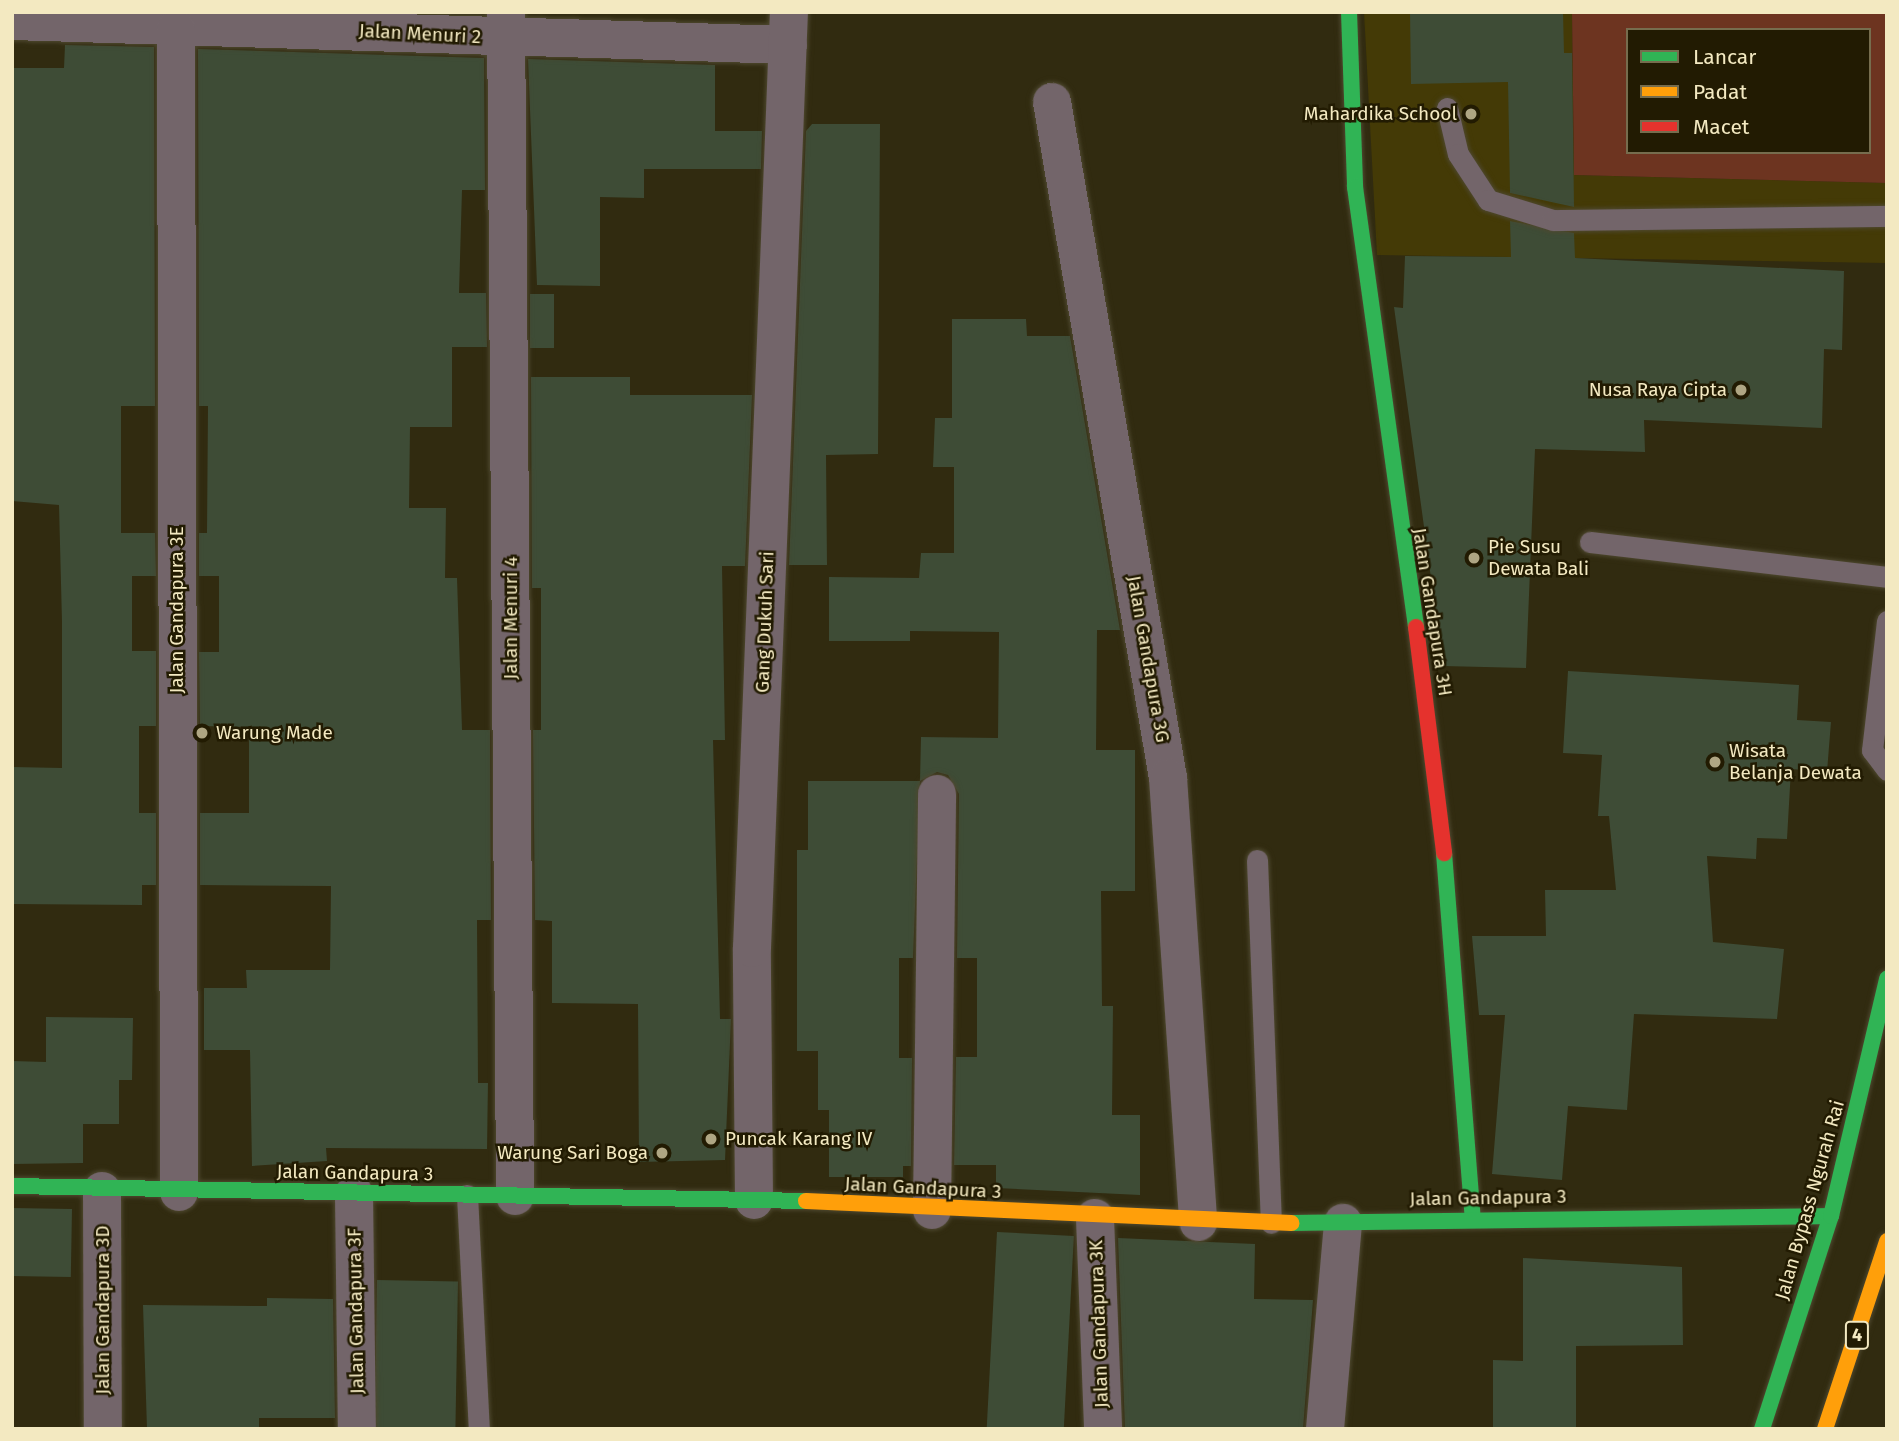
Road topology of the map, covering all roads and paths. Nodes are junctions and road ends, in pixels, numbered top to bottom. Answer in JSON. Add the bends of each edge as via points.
{"nodes":[{"id":1,"x":1349,"y":12,"type":"edge"},
{"id":2,"x":53,"y":18,"type":"edge"},
{"id":3,"x":12,"y":21,"type":"edge"},
{"id":4,"x":506,"y":26,"type":"edge"},
{"id":5,"x":176,"y":29,"type":"junction"},
{"id":6,"x":789,"y":29,"type":"edge"},
{"id":7,"x":1052,"y":102,"type":"dead end"},
{"id":8,"x":1447,"y":108,"type":"dead end"},
{"id":9,"x":1887,"y":216,"type":"edge"},
{"id":10,"x":1590,"y":542,"type":"dead end"},
{"id":11,"x":1887,"y":577,"type":"edge"},
{"id":12,"x":1887,"y":621,"type":"edge"},
{"id":13,"x":1887,"y":770,"type":"edge"},
{"id":14,"x":937,"y":794,"type":"dead end"},
{"id":15,"x":1257,"y":860,"type":"dead end"},
{"id":16,"x":1887,"y":979,"type":"edge"},
{"id":17,"x":12,"y":1186,"type":"edge"},
{"id":18,"x":102,"y":1191,"type":"junction"},
{"id":19,"x":179,"y":1192,"type":"junction"},
{"id":20,"x":354,"y":1194,"type":"junction"},
{"id":21,"x":467,"y":1195,"type":"junction"},
{"id":22,"x":515,"y":1196,"type":"junction"},
{"id":23,"x":754,"y":1200,"type":"junction"},
{"id":24,"x":932,"y":1210,"type":"junction"},
{"id":25,"x":1831,"y":1216,"type":"junction"},
{"id":26,"x":1095,"y":1218,"type":"junction"},
{"id":27,"x":1473,"y":1218,"type":"junction"},
{"id":28,"x":1198,"y":1222,"type":"junction"},
{"id":29,"x":1271,"y":1223,"type":"junction"},
{"id":30,"x":1343,"y":1223,"type":"junction"},
{"id":31,"x":1887,"y":1241,"type":"edge"},
{"id":32,"x":103,"y":1429,"type":"edge"},
{"id":33,"x":357,"y":1429,"type":"edge"},
{"id":34,"x":479,"y":1429,"type":"edge"},
{"id":35,"x":1103,"y":1429,"type":"edge"},
{"id":36,"x":1325,"y":1429,"type":"edge"},
{"id":37,"x":1762,"y":1429,"type":"edge"},
{"id":38,"x":1825,"y":1429,"type":"edge"}],
"edges":[{"from":1,"to":27,"type":"main road","name":"Jalan Gandapura 3H","via":[[1355,187],[1440,804]]},
{"from":2,"to":3,"type":"street","name":"Jalan Menuri 2"},
{"from":2,"to":5,"type":"street","name":"Jalan Menuri 2"},
{"from":4,"to":5,"type":"street","name":"Jalan Menuri 2"},
{"from":4,"to":6,"type":"street","name":"Jalan Menuri 2"},
{"from":4,"to":22,"type":"street","name":"Jalan Menuri 4"},
{"from":5,"to":19,"type":"street","name":"Jalan Gandapura 3E"},
{"from":6,"to":23,"type":"street","name":"Gang Dukuh Sari","via":[[752,948]]},
{"from":7,"to":28,"type":"street","name":"Jalan Gandapura 3G","via":[[1168,778]]},
{"from":8,"to":9,"type":"lane","via":[[1458,154],[1488,200],[1553,220]]},
{"from":10,"to":11,"type":"lane"},
{"from":12,"to":13,"type":"lane","via":[[1872,750]]},
{"from":14,"to":24,"type":"street"},
{"from":15,"to":29,"type":"lane"},
{"from":16,"to":25,"type":"main road","name":"Jalan Bypass Ngurah Rai"},
{"from":17,"to":18,"type":"main road","name":"Jalan Gandapura 3"},
{"from":18,"to":19,"type":"main road","name":"Jalan Gandapura 3"},
{"from":18,"to":32,"type":"street","name":"Jalan Gandapura 3D"},
{"from":19,"to":20,"type":"main road","name":"Jalan Gandapura 3"},
{"from":20,"to":21,"type":"main road","name":"Jalan Gandapura 3"},
{"from":20,"to":33,"type":"street","name":"Jalan Gandapura 3F"},
{"from":21,"to":22,"type":"main road","name":"Jalan Gandapura 3"},
{"from":21,"to":34,"type":"lane"},
{"from":22,"to":23,"type":"main road","name":"Jalan Gandapura 3"},
{"from":23,"to":24,"type":"main road","name":"Jalan Gandapura 3"},
{"from":24,"to":26,"type":"main road","name":"Jalan Gandapura 3"},
{"from":25,"to":27,"type":"main road","name":"Jalan Gandapura 3"},
{"from":25,"to":37,"type":"main road","name":"Jalan Bypass Ngurah Rai"},
{"from":26,"to":28,"type":"main road","name":"Jalan Gandapura 3"},
{"from":26,"to":35,"type":"street","name":"Jalan Gandapura 3K"},
{"from":27,"to":30,"type":"main road","name":"Jalan Gandapura 3"},
{"from":28,"to":29,"type":"main road","name":"Jalan Gandapura 3"},
{"from":29,"to":30,"type":"main road","name":"Jalan Gandapura 3"},
{"from":30,"to":36,"type":"street"},
{"from":31,"to":38,"type":"main road","number":"4"}]}
